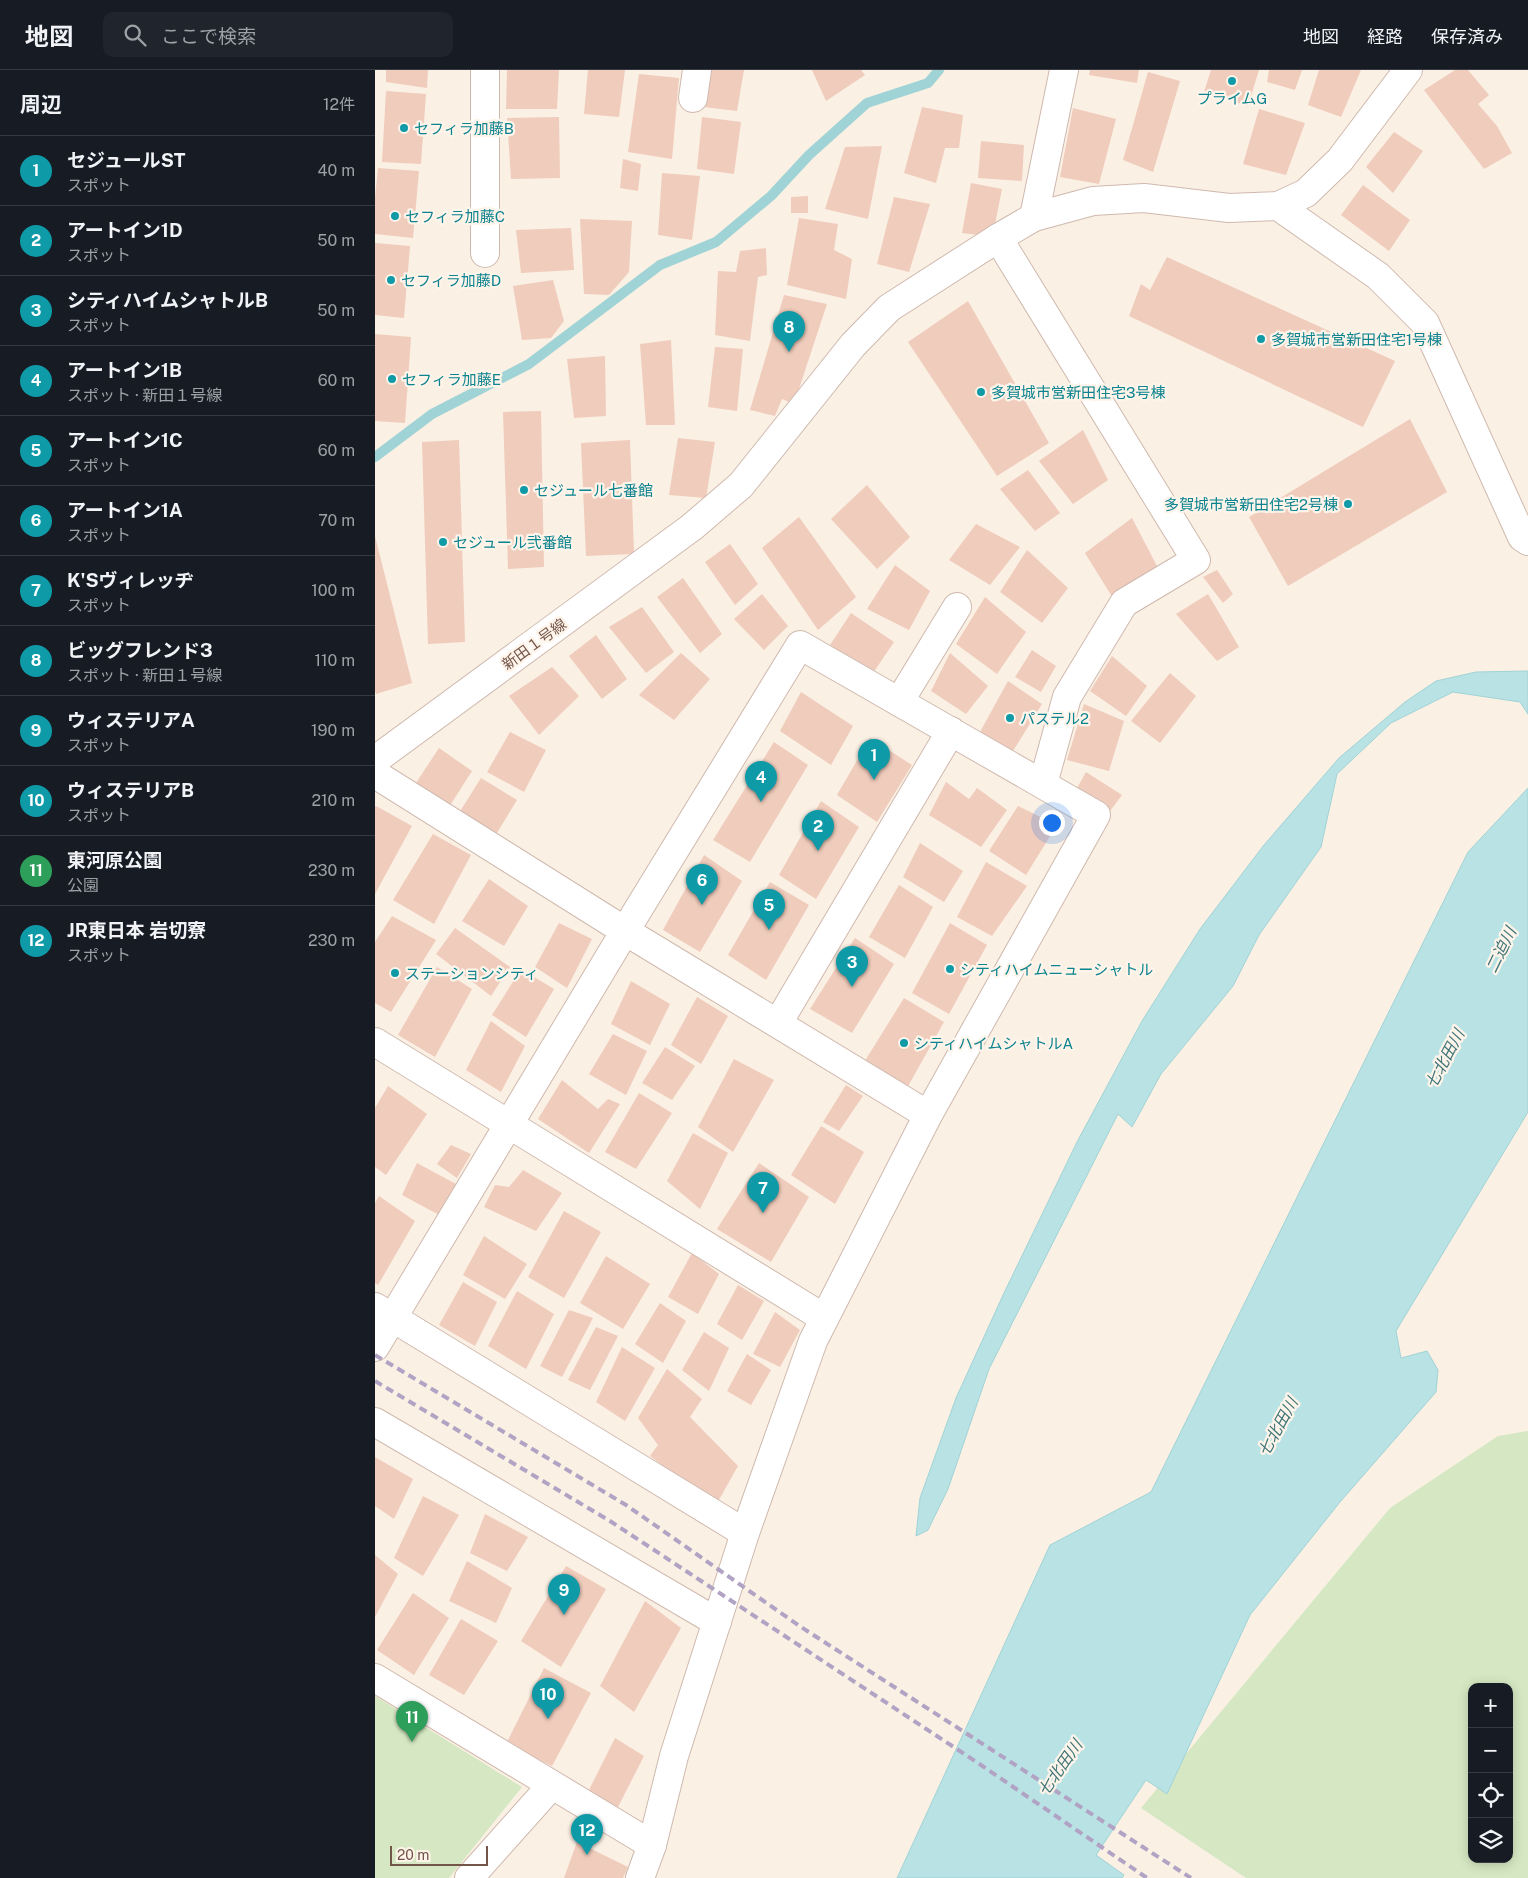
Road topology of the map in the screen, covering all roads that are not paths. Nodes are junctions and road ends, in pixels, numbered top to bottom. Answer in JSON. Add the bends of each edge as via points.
{"nodes":[{"id":1,"x":485,"y":70,"type":"edge"},
{"id":2,"x":697,"y":70,"type":"edge"},
{"id":3,"x":1064,"y":70,"type":"edge"},
{"id":4,"x":1408,"y":70,"type":"edge"},
{"id":5,"x":693,"y":98,"type":"dead end"},
{"id":6,"x":1277,"y":206,"type":"junction"},
{"id":7,"x":1034,"y":216,"type":"junction"},
{"id":8,"x":998,"y":238,"type":"junction"},
{"id":9,"x":485,"y":253,"type":"dead end"},
{"id":10,"x":1528,"y":542,"type":"edge"},
{"id":11,"x":957,"y":607,"type":"dead end"},
{"id":12,"x":899,"y":702,"type":"junction"},
{"id":13,"x":951,"y":731,"type":"junction"},
{"id":14,"x":375,"y":760,"type":"edge"},
{"id":15,"x":375,"y":774,"type":"edge"},
{"id":16,"x":1043,"y":784,"type":"junction"},
{"id":17,"x":625,"y":931,"type":"junction"},
{"id":18,"x":778,"y":1023,"type":"junction"},
{"id":19,"x":375,"y":1042,"type":"edge"},
{"id":20,"x":928,"y":1115,"type":"junction"},
{"id":21,"x":510,"y":1123,"type":"junction"},
{"id":22,"x":383,"y":1312,"type":"edge"},
{"id":23,"x":824,"y":1318,"type":"junction"},
{"id":24,"x":375,"y":1347,"type":"edge"},
{"id":25,"x":375,"y":1422,"type":"edge"},
{"id":26,"x":745,"y":1533,"type":"junction"},
{"id":27,"x":717,"y":1622,"type":"junction"},
{"id":28,"x":375,"y":1678,"type":"edge"},
{"id":29,"x":552,"y":1785,"type":"junction"},
{"id":30,"x":652,"y":1845,"type":"junction"},
{"id":31,"x":469,"y":1878,"type":"edge"},
{"id":32,"x":640,"y":1878,"type":"edge"}],
"edges":[{"from":1,"to":9,"type":"street"},
{"from":2,"to":5,"type":"street"},
{"from":3,"to":7,"type":"street"},
{"from":4,"to":6,"type":"street","via":[[1340,160],[1306,193]]},
{"from":6,"to":7,"type":"street","name":"新田１号線","via":[[1229,208],[1144,198],[1093,201]]},
{"from":6,"to":10,"type":"street","via":[[1378,276],[1425,323],[1522,537]]},
{"from":7,"to":8,"type":"street","name":"新田１号線"},
{"from":8,"to":14,"type":"street","name":"新田１号線","via":[[889,308],[853,345],[741,485],[692,527]]},
{"from":8,"to":16,"type":"street","via":[[1196,560],[1124,604],[1067,697]]},
{"from":11,"to":12,"type":"street"},
{"from":12,"to":13,"type":"street"},
{"from":12,"to":17,"type":"street","via":[[800,645]]},
{"from":13,"to":16,"type":"street"},
{"from":13,"to":18,"type":"street"},
{"from":15,"to":17,"type":"street"},
{"from":16,"to":20,"type":"street","via":[[1096,815]]},
{"from":17,"to":18,"type":"street"},
{"from":17,"to":21,"type":"street"},
{"from":18,"to":20,"type":"street"},
{"from":19,"to":21,"type":"street"},
{"from":20,"to":23,"type":"street"},
{"from":21,"to":22,"type":"street"},
{"from":21,"to":23,"type":"street"},
{"from":22,"to":24,"type":"street"},
{"from":22,"to":26,"type":"street"},
{"from":23,"to":26,"type":"street"},
{"from":25,"to":27,"type":"street"},
{"from":26,"to":27,"type":"street"},
{"from":27,"to":30,"type":"street","via":[[674,1756]]},
{"from":28,"to":29,"type":"street"},
{"from":29,"to":30,"type":"street"},
{"from":29,"to":31,"type":"street"},
{"from":30,"to":32,"type":"street"}]}
